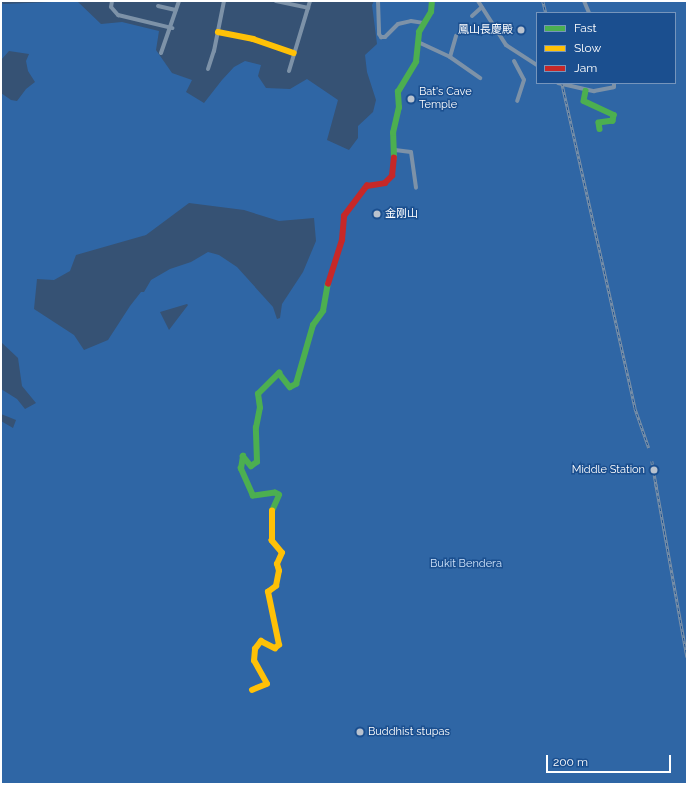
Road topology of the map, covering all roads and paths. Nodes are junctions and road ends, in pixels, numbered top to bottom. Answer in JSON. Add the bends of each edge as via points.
{"nodes":[{"id":1,"x":112,"y":1,"type":"edge"},
{"id":2,"x":179,"y":1,"type":"edge"},
{"id":3,"x":224,"y":1,"type":"edge"},
{"id":4,"x":279,"y":1,"type":"edge"},
{"id":5,"x":310,"y":1,"type":"edge"},
{"id":6,"x":378,"y":1,"type":"edge"},
{"id":7,"x":432,"y":1,"type":"edge"},
{"id":8,"x":478,"y":1,"type":"edge"},
{"id":9,"x":584,"y":1,"type":"edge"},
{"id":10,"x":158,"y":6,"type":"dead end"},
{"id":11,"x":482,"y":7,"type":"junction"},
{"id":12,"x":308,"y":8,"type":"junction"},
{"id":13,"x":176,"y":10,"type":"junction"},
{"id":14,"x":589,"y":12,"type":"edge"},
{"id":15,"x":472,"y":16,"type":"dead end"},
{"id":16,"x":423,"y":23,"type":"junction"},
{"id":17,"x":172,"y":28,"type":"junction"},
{"id":18,"x":218,"y":32,"type":"junction"},
{"id":19,"x":456,"y":36,"type":"dead end"},
{"id":20,"x":418,"y":42,"type":"junction"},
{"id":21,"x":294,"y":53,"type":"junction"},
{"id":22,"x":161,"y":54,"type":"dead end"},
{"id":23,"x":450,"y":57,"type":"junction"},
{"id":24,"x":514,"y":61,"type":"dead end"},
{"id":25,"x":536,"y":64,"type":"edge"},
{"id":26,"x":208,"y":69,"type":"dead end"},
{"id":27,"x":289,"y":71,"type":"dead end"},
{"id":28,"x":480,"y":78,"type":"dead end"},
{"id":29,"x":563,"y":84,"type":"edge"},
{"id":30,"x":614,"y":84,"type":"edge"},
{"id":31,"x":586,"y":91,"type":"junction"},
{"id":32,"x":517,"y":101,"type":"dead end"},
{"id":33,"x":600,"y":129,"type":"dead end"},
{"id":34,"x":396,"y":150,"type":"junction"},
{"id":35,"x":416,"y":188,"type":"dead end"},
{"id":36,"x":252,"y":690,"type":"dead end"}],
"edges":[{"from":1,"to":17,"type":"street","via":[[111,7],[118,15]]},
{"from":2,"to":13,"type":"street"},
{"from":3,"to":18,"type":"street"},
{"from":4,"to":12,"type":"street"},
{"from":5,"to":12,"type":"street"},
{"from":6,"to":16,"type":"street","via":[[378,34],[381,37],[385,37],[398,24]]},
{"from":7,"to":16,"type":"street","via":[[432,12]]},
{"from":8,"to":11,"type":"street"},
{"from":9,"to":14,"type":"street"},
{"from":10,"to":13,"type":"street"},
{"from":11,"to":15,"type":"street"},
{"from":11,"to":25,"type":"street","via":[[506,45]]},
{"from":12,"to":21,"type":"street"},
{"from":13,"to":17,"type":"street"},
{"from":16,"to":20,"type":"street"},
{"from":17,"to":22,"type":"street"},
{"from":18,"to":21,"type":"street","via":[[253,39]]},
{"from":18,"to":26,"type":"street"},
{"from":19,"to":23,"type":"street"},
{"from":20,"to":23,"type":"street"},
{"from":20,"to":34,"type":"street","via":[[416,62],[398,92],[399,108],[393,134]]},
{"from":21,"to":27,"type":"street"},
{"from":23,"to":28,"type":"street"},
{"from":24,"to":32,"type":"street","via":[[524,80]]},
{"from":29,"to":31,"type":"street"},
{"from":30,"to":31,"type":"street","via":[[610,89]]},
{"from":31,"to":33,"type":"street","via":[[584,101],[614,115],[613,121],[599,122]]},
{"from":34,"to":35,"type":"street","via":[[411,152]]},
{"from":34,"to":36,"type":"street","via":[[389,180],[367,186],[344,216],[342,240],[328,283],[324,308],[313,325],[296,384],[290,387],[279,373],[258,391],[260,408],[256,428],[257,462],[251,466],[243,456],[242,474],[252,496],[275,493],[279,495],[272,512],[271,525],[272,541],[282,553],[277,564],[279,570],[276,586],[268,592],[279,644],[275,648],[262,641],[255,649],[254,661],[267,684]]}]}
